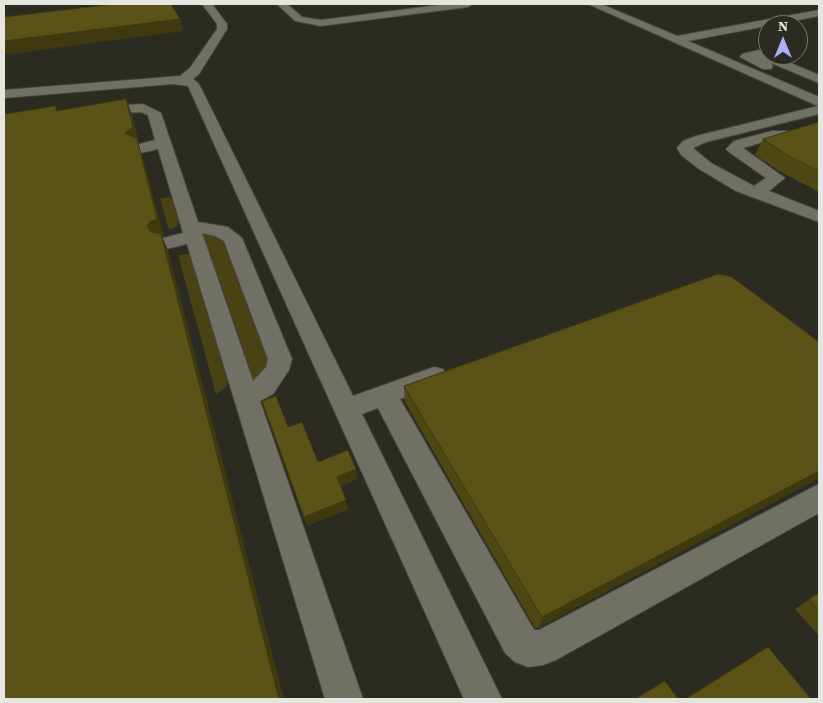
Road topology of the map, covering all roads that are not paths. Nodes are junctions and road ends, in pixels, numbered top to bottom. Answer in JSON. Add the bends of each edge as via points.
{"nodes":[{"id":1,"x":208,"y":4,"type":"edge"},
{"id":2,"x":282,"y":4,"type":"edge"},
{"id":3,"x":468,"y":4,"type":"edge"},
{"id":4,"x":593,"y":4,"type":"edge"},
{"id":5,"x":819,"y":13,"type":"edge"},
{"id":6,"x":717,"y":33,"type":"junction"},
{"id":7,"x":734,"y":39,"type":"dead end"},
{"id":8,"x":676,"y":40,"type":"junction"},
{"id":9,"x":751,"y":46,"type":"dead end"},
{"id":10,"x":758,"y":49,"type":"edge"},
{"id":11,"x":800,"y":65,"type":"edge"},
{"id":12,"x":819,"y":72,"type":"edge"},
{"id":13,"x":819,"y":79,"type":"edge"},
{"id":14,"x":183,"y":80,"type":"junction"},
{"id":15,"x":819,"y":88,"type":"edge"},
{"id":16,"x":4,"y":94,"type":"edge"},
{"id":17,"x":79,"y":113,"type":"edge"},
{"id":18,"x":814,"y":113,"type":"edge"},
{"id":19,"x":819,"y":128,"type":"edge"},
{"id":20,"x":164,"y":143,"type":"junction"},
{"id":21,"x":141,"y":148,"type":"edge"},
{"id":22,"x":755,"y":193,"type":"junction"},
{"id":23,"x":819,"y":217,"type":"edge"},
{"id":24,"x":193,"y":232,"type":"junction"},
{"id":25,"x":166,"y":243,"type":"dead end"},
{"id":26,"x":452,"y":370,"type":"edge"},
{"id":27,"x":246,"y":396,"type":"junction"},
{"id":28,"x":385,"y":396,"type":"junction"},
{"id":29,"x":347,"y":409,"type":"junction"},
{"id":30,"x":819,"y":498,"type":"edge"},
{"id":31,"x":344,"y":699,"type":"edge"},
{"id":32,"x":483,"y":699,"type":"edge"}],
"edges":[{"from":1,"to":14,"type":"street","via":[[222,29],[194,72]]},
{"from":2,"to":3,"type":"street","via":[[299,19],[326,23]]},
{"from":4,"to":8,"type":"street"},
{"from":5,"to":6,"type":"street"},
{"from":6,"to":7,"type":"street"},
{"from":6,"to":8,"type":"street"},
{"from":8,"to":18,"type":"street"},
{"from":9,"to":10,"type":"street"},
{"from":11,"to":12,"type":"street"},
{"from":13,"to":15,"type":"street","via":[[759,54],[746,57]]},
{"from":14,"to":16,"type":"street"},
{"from":14,"to":29,"type":"street","via":[[194,85]]},
{"from":17,"to":20,"type":"street","via":[[150,110],[154,113]]},
{"from":18,"to":22,"type":"street","via":[[701,139],[686,146],[687,152],[705,166]]},
{"from":19,"to":22,"type":"street","via":[[738,144],[734,149],[777,178]]},
{"from":20,"to":21,"type":"street"},
{"from":20,"to":24,"type":"street"},
{"from":22,"to":23,"type":"street"},
{"from":24,"to":25,"type":"street"},
{"from":24,"to":27,"type":"street"},
{"from":24,"to":27,"type":"street","via":[[200,227],[221,231],[232,238],[279,355],[279,367],[267,384]]},
{"from":26,"to":28,"type":"street"},
{"from":27,"to":31,"type":"street"},
{"from":28,"to":29,"type":"street"},
{"from":28,"to":30,"type":"street","via":[[518,640],[528,648],[543,647]]},
{"from":29,"to":32,"type":"street"}]}
